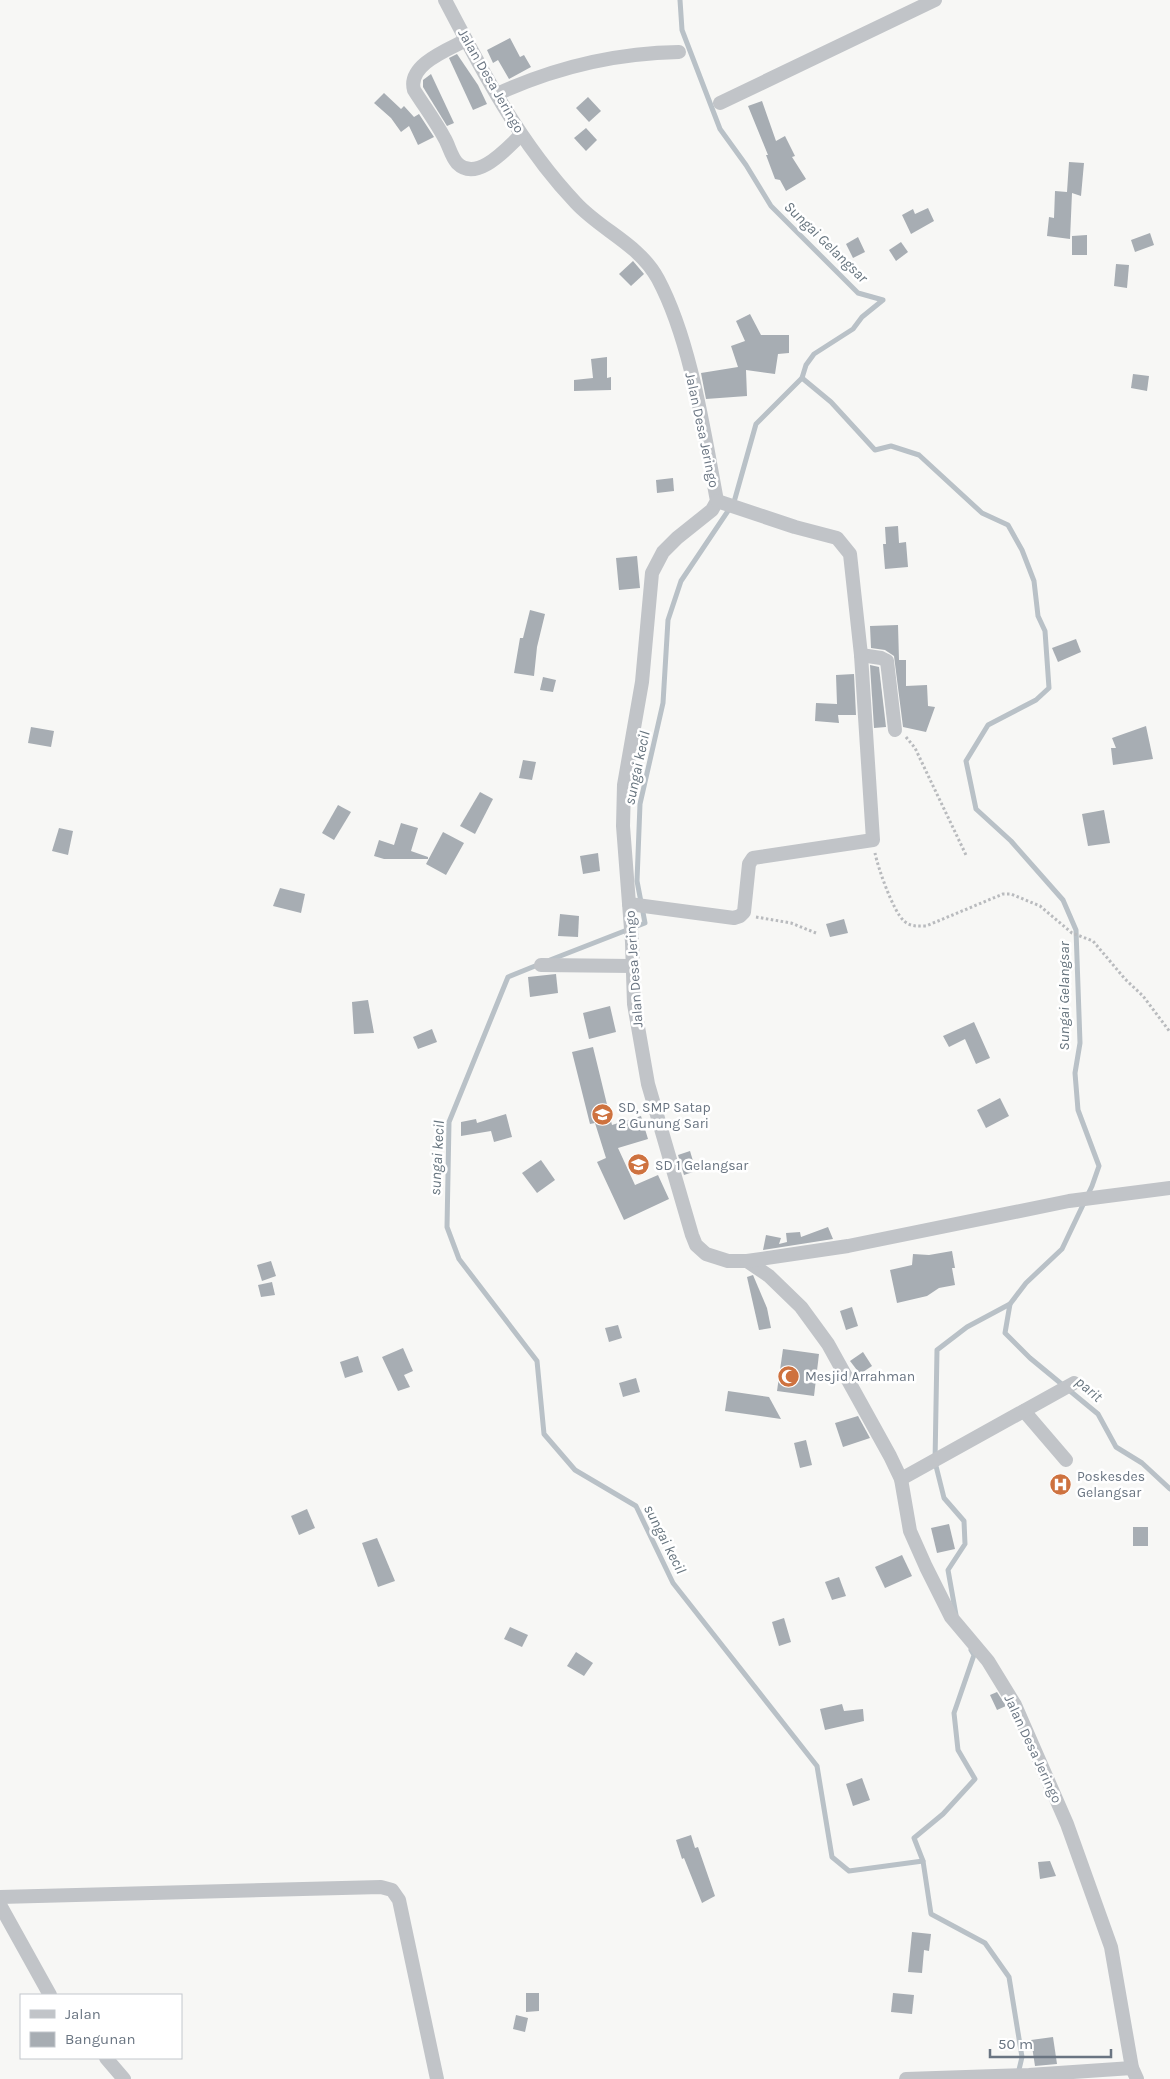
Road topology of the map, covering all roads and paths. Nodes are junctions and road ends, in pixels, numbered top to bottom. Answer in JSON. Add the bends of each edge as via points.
{"nodes":[{"id":1,"x":445,"y":0,"type":"edge"},
{"id":2,"x":935,"y":0,"type":"edge"},
{"id":3,"x":466,"y":40,"type":"junction"},
{"id":4,"x":679,"y":52,"type":"dead end"},
{"id":5,"x":497,"y":94,"type":"junction"},
{"id":6,"x":720,"y":103,"type":"dead end"},
{"id":7,"x":521,"y":135,"type":"junction"},
{"id":8,"x":717,"y":501,"type":"junction"},
{"id":9,"x":861,"y":656,"type":"junction"},
{"id":10,"x":895,"y":730,"type":"joint"},
{"id":11,"x":873,"y":840,"type":"junction"},
{"id":12,"x":966,"y":855,"type":"dead end"},
{"id":13,"x":637,"y":907,"type":"junction"},
{"id":14,"x":744,"y":912,"type":"junction"},
{"id":15,"x":816,"y":933,"type":"dead end"},
{"id":16,"x":541,"y":965,"type":"dead end"},
{"id":17,"x":632,"y":966,"type":"junction"},
{"id":18,"x":1170,"y":1032,"type":"edge"},
{"id":19,"x":1170,"y":1188,"type":"edge"},
{"id":20,"x":746,"y":1261,"type":"junction"},
{"id":21,"x":1074,"y":1383,"type":"dead end"},
{"id":22,"x":1024,"y":1410,"type":"junction"},
{"id":23,"x":1066,"y":1460,"type":"dead end"},
{"id":24,"x":901,"y":1479,"type":"junction"},
{"id":25,"x":0,"y":1897,"type":"edge"},
{"id":26,"x":0,"y":1905,"type":"edge"},
{"id":27,"x":49,"y":1994,"type":"edge"},
{"id":28,"x":107,"y":2059,"type":"edge"},
{"id":29,"x":1134,"y":2073,"type":"edge"},
{"id":30,"x":124,"y":2079,"type":"edge"},
{"id":31,"x":436,"y":2079,"type":"edge"},
{"id":32,"x":906,"y":2079,"type":"edge"}],
"edges":[{"from":1,"to":3,"type":"street","name":"Jalan Desa Jeringo"},
{"from":2,"to":6,"type":"street"},
{"from":3,"to":5,"type":"street","name":"Jalan Desa Jeringo"},
{"from":3,"to":7,"type":"street","via":[[423,65],[411,82],[446,140],[454,160],[463,167],[475,169],[489,163]]},
{"from":4,"to":5,"type":"street","via":[[648,53],[576,65],[530,79]]},
{"from":5,"to":7,"type":"street","name":"Jalan Desa Jeringo"},
{"from":7,"to":8,"type":"street","name":"Jalan Desa Jeringo","via":[[575,202],[596,223],[627,243],[658,279],[678,324],[693,380]]},
{"from":8,"to":9,"type":"street","via":[[838,538],[843,543],[850,554]]},
{"from":8,"to":13,"type":"street","name":"Jalan Desa Jeringo","via":[[712,510],[663,552],[652,573],[642,682],[624,785],[623,826]]},
{"from":9,"to":10,"type":"street","via":[[887,661]]},
{"from":9,"to":11,"type":"street"},
{"from":10,"to":12,"type":"path","via":[[915,748]]},
{"from":11,"to":14,"type":"street","via":[[753,858],[749,864]]},
{"from":11,"to":18,"type":"path","via":[[878,872],[903,920],[913,926],[926,926],[994,897],[1011,894],[1040,906],[1072,933],[1093,941]]},
{"from":13,"to":14,"type":"street","via":[[734,918]]},
{"from":13,"to":17,"type":"street","name":"Jalan Desa Jeringo"},
{"from":14,"to":15,"type":"path","via":[[757,918],[791,923]]},
{"from":16,"to":17,"type":"street"},
{"from":17,"to":20,"type":"street","name":"Jalan Desa Jeringo","via":[[634,1004],[648,1084],[696,1245],[715,1258]]},
{"from":19,"to":20,"type":"street","via":[[1069,1201],[848,1246]]},
{"from":20,"to":24,"type":"street","name":"Jalan Desa Jeringo","via":[[783,1287],[810,1318],[842,1369]]},
{"from":21,"to":22,"type":"street"},
{"from":22,"to":23,"type":"street"},
{"from":22,"to":24,"type":"street"},
{"from":24,"to":29,"type":"street","name":"Jalan Desa Jeringo","via":[[910,1531],[950,1617],[988,1661],[1015,1705],[1083,1864],[1113,1954]]},
{"from":25,"to":31,"type":"street","via":[[390,1889],[399,1900]]},
{"from":26,"to":27,"type":"street"},
{"from":28,"to":30,"type":"street"},
{"from":29,"to":32,"type":"street"}]}
